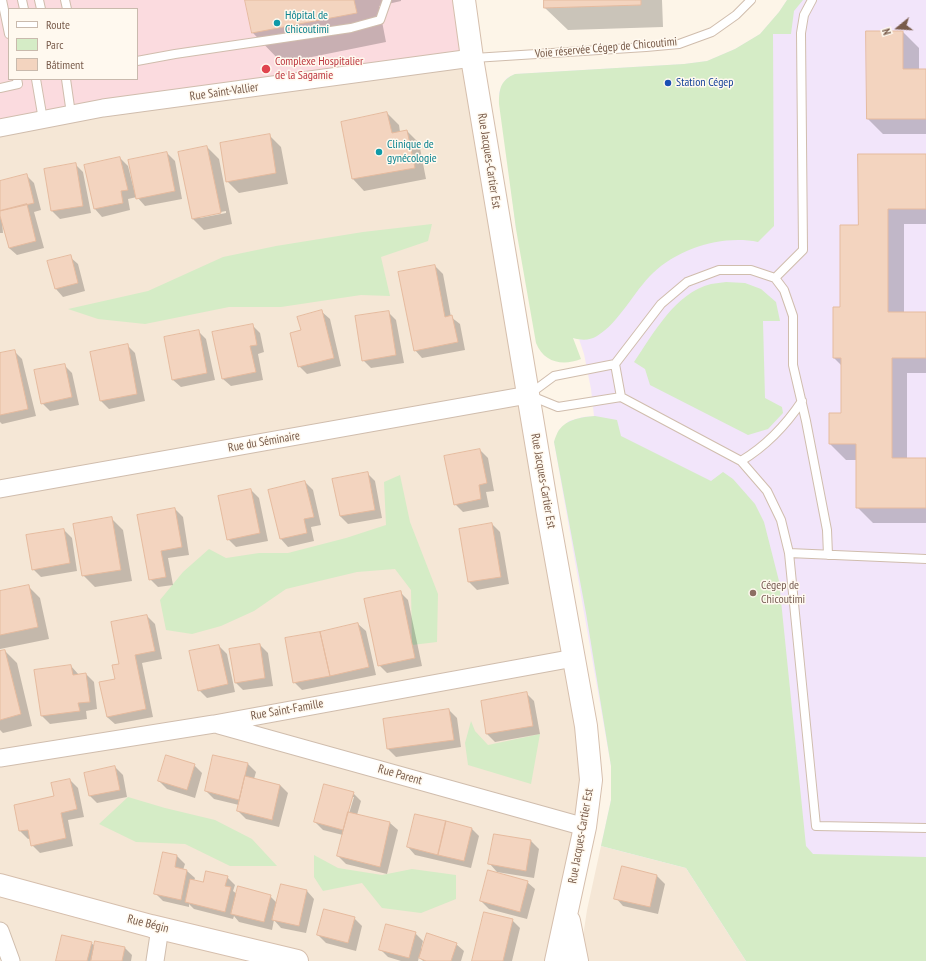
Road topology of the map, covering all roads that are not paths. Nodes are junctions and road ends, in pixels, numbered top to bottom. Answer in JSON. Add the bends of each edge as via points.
{"nodes":[{"id":1,"x":2,"y":0,"type":"edge"},
{"id":2,"x":387,"y":0,"type":"edge"},
{"id":3,"x":464,"y":0,"type":"edge"},
{"id":4,"x":751,"y":0,"type":"edge"},
{"id":5,"x":812,"y":0,"type":"edge"},
{"id":6,"x":8,"y":29,"type":"edge"},
{"id":7,"x":472,"y":58,"type":"junction"},
{"id":8,"x":138,"y":61,"type":"edge"},
{"id":9,"x":18,"y":80,"type":"edge"},
{"id":10,"x":36,"y":80,"type":"edge"},
{"id":11,"x":66,"y":80,"type":"edge"},
{"id":12,"x":0,"y":88,"type":"edge"},
{"id":13,"x":71,"y":114,"type":"junction"},
{"id":14,"x":43,"y":120,"type":"junction"},
{"id":15,"x":0,"y":128,"type":"edge"},
{"id":16,"x":775,"y":278,"type":"junction"},
{"id":17,"x":615,"y":364,"type":"junction"},
{"id":18,"x":528,"y":395,"type":"junction"},
{"id":19,"x":621,"y":397,"type":"junction"},
{"id":20,"x":802,"y":401,"type":"junction"},
{"id":21,"x":741,"y":461,"type":"junction"},
{"id":22,"x":0,"y":489,"type":"edge"},
{"id":23,"x":789,"y":553,"type":"junction"},
{"id":24,"x":828,"y":555,"type":"junction"},
{"id":25,"x":926,"y":558,"type":"edge"},
{"id":26,"x":574,"y":658,"type":"junction"},
{"id":27,"x":214,"y":724,"type":"junction"},
{"id":28,"x":0,"y":758,"type":"edge"},
{"id":29,"x":585,"y":827,"type":"junction"},
{"id":30,"x":926,"y":828,"type":"edge"},
{"id":31,"x":0,"y":885,"type":"edge"},
{"id":32,"x":567,"y":908,"type":"junction"},
{"id":33,"x":160,"y":928,"type":"junction"},
{"id":34,"x":0,"y":931,"type":"edge"},
{"id":35,"x":12,"y":961,"type":"edge"},
{"id":36,"x":155,"y":961,"type":"edge"},
{"id":37,"x":297,"y":961,"type":"edge"},
{"id":38,"x":556,"y":961,"type":"edge"},
{"id":39,"x":577,"y":961,"type":"edge"}],
"edges":[{"from":1,"to":6,"type":"lane"},
{"from":2,"to":8,"type":"lane","via":[[380,20],[351,28]]},
{"from":3,"to":7,"type":"main road","name":"Rue Jacques-Cartier Est"},
{"from":4,"to":7,"type":"lane","name":"Voie réservée Cégep de Chicoutimi","via":[[736,15],[712,32],[679,44]]},
{"from":5,"to":16,"type":"lane","via":[[804,15],[801,33],[803,250]]},
{"from":7,"to":13,"type":"street","name":"Rue Saint-Vallier"},
{"from":7,"to":18,"type":"main road","name":"Rue Jacques-Cartier Est"},
{"from":9,"to":12,"type":"lane","via":[[18,84]]},
{"from":10,"to":14,"type":"lane"},
{"from":11,"to":13,"type":"lane"},
{"from":13,"to":14,"type":"street","name":"Rue Saint-Vallier"},
{"from":14,"to":15,"type":"street","name":"Rue Saint-Vallier"},
{"from":16,"to":17,"type":"lane","via":[[750,270],[719,270],[687,282],[661,304]]},
{"from":16,"to":20,"type":"lane","via":[[784,290],[793,316],[794,365]]},
{"from":17,"to":18,"type":"lane","via":[[554,376]]},
{"from":17,"to":19,"type":"lane"},
{"from":18,"to":19,"type":"lane","via":[[558,407]]},
{"from":18,"to":22,"type":"street","name":"Rue du Séminaire"},
{"from":18,"to":26,"type":"main road","name":"Rue Jacques-Cartier Est"},
{"from":19,"to":21,"type":"lane"},
{"from":20,"to":21,"type":"lane","via":[[791,418],[757,451]]},
{"from":20,"to":24,"type":"lane","via":[[827,530]]},
{"from":21,"to":23,"type":"lane","via":[[767,491],[781,520]]},
{"from":23,"to":24,"type":"lane"},
{"from":23,"to":30,"type":"lane","via":[[816,826]]},
{"from":24,"to":25,"type":"lane"},
{"from":26,"to":27,"type":"street","name":"Rue Saint-Famille"},
{"from":26,"to":29,"type":"main road","name":"Rue Jacques-Cartier Est","via":[[586,726],[591,780]]},
{"from":27,"to":28,"type":"street","name":"Rue Saint-Famille"},
{"from":27,"to":29,"type":"street","name":"Rue Parent"},
{"from":29,"to":32,"type":"main road","name":"Rue Jacques-Cartier Est"},
{"from":31,"to":33,"type":"main road","name":"Rue Bégin"},
{"from":32,"to":38,"type":"main road","name":"Rue Jacques-Cartier Est"},
{"from":32,"to":39,"type":"main road"},
{"from":33,"to":36,"type":"street"},
{"from":33,"to":37,"type":"main road","name":"Rue Bégin"},
{"from":34,"to":35,"type":"street"}]}
